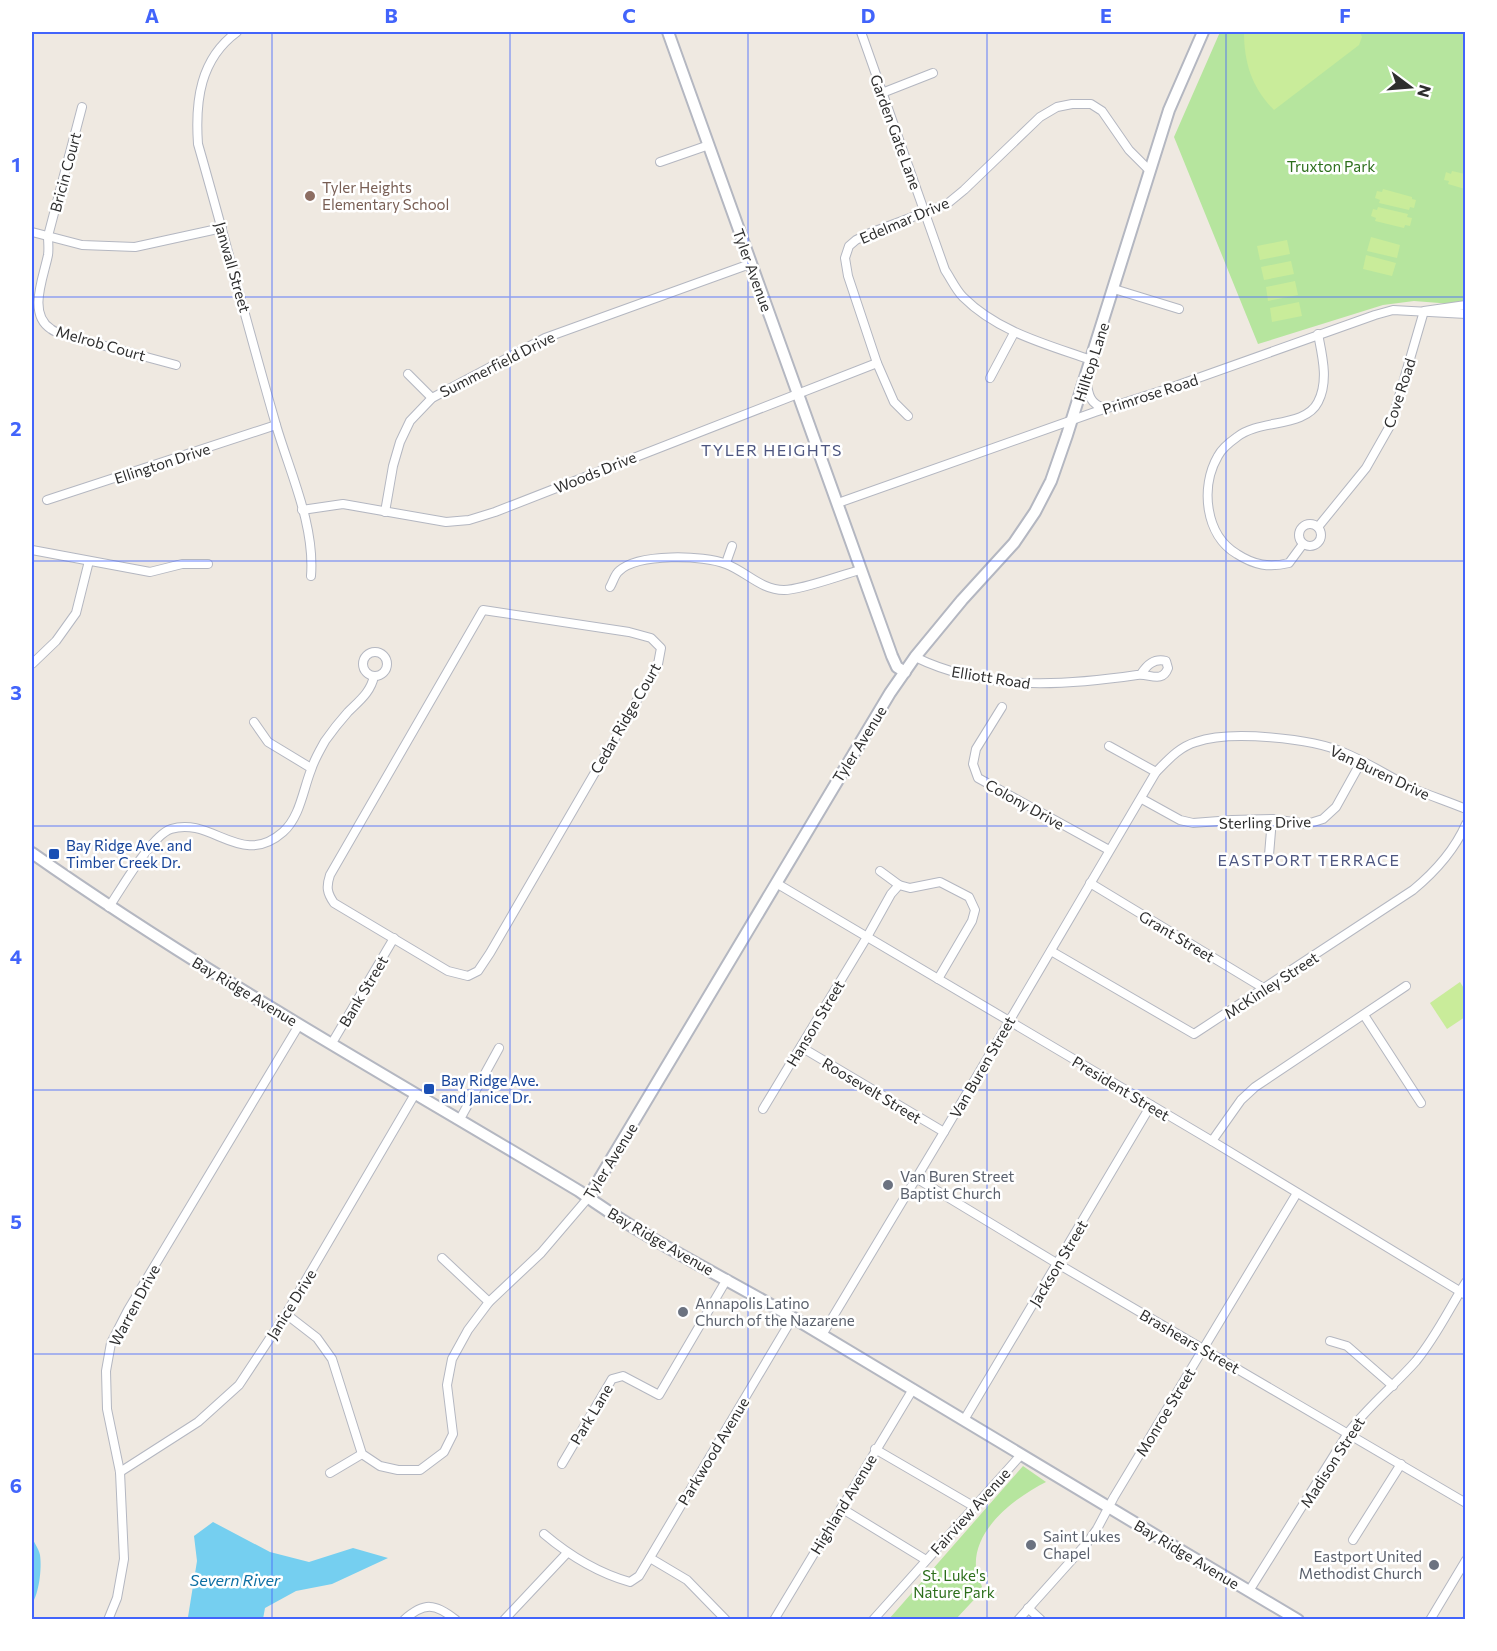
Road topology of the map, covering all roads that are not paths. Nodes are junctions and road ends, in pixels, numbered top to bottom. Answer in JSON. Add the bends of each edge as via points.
{"nodes":[{"id":1,"x":237,"y":32,"type":"edge"},
{"id":2,"x":668,"y":32,"type":"edge"},
{"id":3,"x":861,"y":32,"type":"edge"},
{"id":4,"x":1203,"y":32,"type":"edge"},
{"id":5,"x":933,"y":73,"type":"dead end"},
{"id":6,"x":882,"y":93,"type":"junction"},
{"id":7,"x":82,"y":107,"type":"dead end"},
{"id":8,"x":709,"y":145,"type":"junction"},
{"id":9,"x":660,"y":162,"type":"dead end"},
{"id":10,"x":1150,"y":171,"type":"junction"},
{"id":11,"x":925,"y":213,"type":"junction"},
{"id":12,"x":222,"y":228,"type":"junction"},
{"id":13,"x":32,"y":232,"type":"edge"},
{"id":14,"x":48,"y":236,"type":"junction"},
{"id":15,"x":750,"y":264,"type":"junction"},
{"id":16,"x":1114,"y":289,"type":"junction"},
{"id":17,"x":1466,"y":305,"type":"edge"},
{"id":18,"x":1179,"y":309,"type":"dead end"},
{"id":19,"x":1424,"y":311,"type":"junction"},
{"id":20,"x":1466,"y":314,"type":"edge"},
{"id":21,"x":1014,"y":333,"type":"junction"},
{"id":22,"x":1318,"y":334,"type":"junction"},
{"id":23,"x":1091,"y":360,"type":"junction"},
{"id":24,"x":877,"y":363,"type":"junction"},
{"id":25,"x":176,"y":365,"type":"dead end"},
{"id":26,"x":408,"y":374,"type":"dead end"},
{"id":27,"x":1086,"y":377,"type":"junction"},
{"id":28,"x":990,"y":378,"type":"dead end"},
{"id":29,"x":798,"y":392,"type":"junction"},
{"id":30,"x":432,"y":398,"type":"junction"},
{"id":31,"x":1107,"y":409,"type":"junction"},
{"id":32,"x":908,"y":416,"type":"dead end"},
{"id":33,"x":1072,"y":422,"type":"junction"},
{"id":34,"x":276,"y":425,"type":"junction"},
{"id":35,"x":47,"y":501,"type":"dead end"},
{"id":36,"x":838,"y":502,"type":"junction"},
{"id":37,"x":302,"y":510,"type":"junction"},
{"id":38,"x":385,"y":512,"type":"junction"},
{"id":39,"x":1318,"y":528,"type":"junction"},
{"id":40,"x":1303,"y":544,"type":"junction"},
{"id":41,"x":732,"y":546,"type":"dead end"},
{"id":42,"x":32,"y":550,"type":"edge"},
{"id":43,"x":89,"y":561,"type":"junction"},
{"id":44,"x":208,"y":564,"type":"dead end"},
{"id":45,"x":726,"y":564,"type":"junction"},
{"id":46,"x":860,"y":570,"type":"junction"},
{"id":47,"x":311,"y":576,"type":"dead end"},
{"id":48,"x":610,"y":587,"type":"dead end"},
{"id":49,"x":915,"y":657,"type":"junction"},
{"id":50,"x":32,"y":664,"type":"edge"},
{"id":51,"x":906,"y":672,"type":"junction"},
{"id":52,"x":1141,"y":674,"type":"dead end"},
{"id":53,"x":374,"y":676,"type":"dead end"},
{"id":54,"x":1002,"y":706,"type":"dead end"},
{"id":55,"x":254,"y":722,"type":"dead end"},
{"id":56,"x":1109,"y":746,"type":"dead end"},
{"id":57,"x":1361,"y":762,"type":"junction"},
{"id":58,"x":311,"y":768,"type":"junction"},
{"id":59,"x":1156,"y":772,"type":"junction"},
{"id":60,"x":1142,"y":799,"type":"junction"},
{"id":61,"x":1466,"y":809,"type":"edge"},
{"id":62,"x":1272,"y":819,"type":"junction"},
{"id":63,"x":1466,"y":824,"type":"edge"},
{"id":64,"x":1109,"y":850,"type":"junction"},
{"id":65,"x":32,"y":853,"type":"edge"},
{"id":66,"x":1269,"y":855,"type":"dead end"},
{"id":67,"x":880,"y":871,"type":"dead end"},
{"id":68,"x":776,"y":883,"type":"junction"},
{"id":69,"x":1090,"y":884,"type":"junction"},
{"id":70,"x":900,"y":885,"type":"junction"},
{"id":71,"x":109,"y":907,"type":"junction"},
{"id":72,"x":394,"y":938,"type":"junction"},
{"id":73,"x":867,"y":938,"type":"junction"},
{"id":74,"x":1051,"y":951,"type":"junction"},
{"id":75,"x":938,"y":979,"type":"junction"},
{"id":76,"x":1406,"y":986,"type":"dead end"},
{"id":77,"x":1265,"y":989,"type":"junction"},
{"id":78,"x":1364,"y":1015,"type":"junction"},
{"id":79,"x":1009,"y":1021,"type":"junction"},
{"id":80,"x":299,"y":1024,"type":"junction"},
{"id":81,"x":332,"y":1043,"type":"junction"},
{"id":82,"x":801,"y":1047,"type":"junction"},
{"id":83,"x":499,"y":1048,"type":"dead end"},
{"id":84,"x":415,"y":1094,"type":"junction"},
{"id":85,"x":1421,"y":1103,"type":"dead end"},
{"id":86,"x":1151,"y":1105,"type":"junction"},
{"id":87,"x":763,"y":1109,"type":"dead end"},
{"id":88,"x":460,"y":1119,"type":"junction"},
{"id":89,"x":944,"y":1132,"type":"junction"},
{"id":90,"x":1212,"y":1141,"type":"junction"},
{"id":91,"x":916,"y":1178,"type":"junction"},
{"id":92,"x":1297,"y":1193,"type":"junction"},
{"id":93,"x":588,"y":1198,"type":"junction"},
{"id":94,"x":442,"y":1258,"type":"dead end"},
{"id":95,"x":1058,"y":1264,"type":"junction"},
{"id":96,"x":727,"y":1279,"type":"junction"},
{"id":97,"x":1466,"y":1282,"type":"edge"},
{"id":98,"x":1462,"y":1294,"type":"edge"},
{"id":99,"x":489,"y":1302,"type":"junction"},
{"id":100,"x":286,"y":1314,"type":"junction"},
{"id":101,"x":793,"y":1317,"type":"junction"},
{"id":102,"x":822,"y":1335,"type":"junction"},
{"id":103,"x":1330,"y":1341,"type":"dead end"},
{"id":104,"x":1203,"y":1348,"type":"junction"},
{"id":105,"x":1393,"y":1386,"type":"junction"},
{"id":106,"x":913,"y":1389,"type":"junction"},
{"id":107,"x":964,"y":1420,"type":"junction"},
{"id":108,"x":1348,"y":1433,"type":"junction"},
{"id":109,"x":875,"y":1449,"type":"junction"},
{"id":110,"x":362,"y":1454,"type":"junction"},
{"id":111,"x":1020,"y":1456,"type":"junction"},
{"id":112,"x":562,"y":1464,"type":"dead end"},
{"id":113,"x":1401,"y":1464,"type":"junction"},
{"id":114,"x":120,"y":1472,"type":"junction"},
{"id":115,"x":330,"y":1473,"type":"dead end"},
{"id":116,"x":1466,"y":1503,"type":"edge"},
{"id":117,"x":974,"y":1506,"type":"junction"},
{"id":118,"x":1108,"y":1507,"type":"junction"},
{"id":119,"x":841,"y":1508,"type":"junction"},
{"id":120,"x":544,"y":1534,"type":"dead end"},
{"id":121,"x":1353,"y":1540,"type":"dead end"},
{"id":122,"x":567,"y":1553,"type":"junction"},
{"id":123,"x":650,"y":1558,"type":"junction"},
{"id":124,"x":926,"y":1560,"type":"junction"},
{"id":125,"x":1466,"y":1560,"type":"edge"},
{"id":126,"x":1249,"y":1591,"type":"junction"},
{"id":127,"x":1028,"y":1608,"type":"junction"},
{"id":128,"x":108,"y":1620,"type":"edge"},
{"id":129,"x":404,"y":1620,"type":"edge"},
{"id":130,"x":456,"y":1620,"type":"edge"},
{"id":131,"x":504,"y":1620,"type":"edge"},
{"id":132,"x":726,"y":1620,"type":"edge"},
{"id":133,"x":774,"y":1620,"type":"edge"},
{"id":134,"x":873,"y":1620,"type":"edge"},
{"id":135,"x":1018,"y":1620,"type":"edge"},
{"id":136,"x":1041,"y":1620,"type":"edge"},
{"id":137,"x":1298,"y":1620,"type":"edge"},
{"id":138,"x":1430,"y":1620,"type":"edge"}],
"edges":[{"from":1,"to":12,"type":"street","name":"Janwall Street","via":[[217,50],[205,71],[198,97],[198,144]]},
{"from":2,"to":8,"type":"street","name":"Tyler Avenue"},
{"from":3,"to":6,"type":"street","name":"Garden Gate Lane"},
{"from":4,"to":10,"type":"street","name":"Hilltop Lane","via":[[1169,110]]},
{"from":5,"to":6,"type":"street"},
{"from":6,"to":11,"type":"street","name":"Garden Gate Lane"},
{"from":7,"to":14,"type":"street","name":"Bricin Court"},
{"from":8,"to":9,"type":"street"},
{"from":8,"to":15,"type":"street","name":"Tyler Avenue"},
{"from":10,"to":11,"type":"street","name":"Edelmar Drive","via":[[1129,150],[1102,111],[1091,104],[1072,104],[1040,117],[964,190],[947,204]]},
{"from":10,"to":16,"type":"street","name":"Hilltop Lane"},
{"from":11,"to":21,"type":"street","name":"Garden Gate Lane","via":[[945,270],[962,296]]},
{"from":11,"to":24,"type":"street","name":"Edelmar Drive","via":[[856,240],[845,258]]},
{"from":12,"to":14,"type":"street","via":[[135,247],[82,245]]},
{"from":12,"to":34,"type":"street","name":"Janwall Street"},
{"from":13,"to":14,"type":"street"},
{"from":14,"to":25,"type":"street","name":"Melrob Court","via":[[48,253],[37,294],[45,324],[68,336]]},
{"from":15,"to":29,"type":"street","name":"Tyler Avenue"},
{"from":15,"to":30,"type":"street","name":"Summerfield Drive","via":[[545,338]]},
{"from":16,"to":18,"type":"street"},
{"from":16,"to":23,"type":"street","name":"Hilltop Lane"},
{"from":17,"to":19,"type":"street"},
{"from":19,"to":20,"type":"street","name":"Primrose Road"},
{"from":19,"to":22,"type":"street","name":"Primrose Road","via":[[1393,310]]},
{"from":19,"to":39,"type":"street","name":"Cove Road","via":[[1390,424],[1366,468]]},
{"from":21,"to":23,"type":"street","name":"Garden Gate Lane"},
{"from":21,"to":28,"type":"street"},
{"from":22,"to":31,"type":"street","name":"Primrose Road"},
{"from":22,"to":40,"type":"street","via":[[1323,365],[1318,403],[1307,414],[1239,435],[1217,458],[1208,490],[1209,511],[1218,536],[1234,553],[1269,567],[1289,563]]},
{"from":23,"to":27,"type":"street","name":"Hilltop Lane"},
{"from":24,"to":29,"type":"street","name":"Woods Drive"},
{"from":24,"to":32,"type":"street","name":"Edelmar Drive","via":[[894,402]]},
{"from":26,"to":30,"type":"street"},
{"from":27,"to":31,"type":"street","via":[[1089,397]]},
{"from":27,"to":33,"type":"street","name":"Hilltop Lane"},
{"from":29,"to":36,"type":"street","name":"Tyler Avenue"},
{"from":29,"to":38,"type":"street","name":"Woods Drive","via":[[469,520],[446,522]]},
{"from":30,"to":38,"type":"street","name":"Summerfield Drive","via":[[410,422],[400,442]]},
{"from":31,"to":33,"type":"street","name":"Primrose Road"},
{"from":33,"to":36,"type":"street","name":"Primrose Road"},
{"from":33,"to":49,"type":"street","name":"Hilltop Lane","via":[[1051,481],[1026,526]]},
{"from":34,"to":35,"type":"street","name":"Ellington Drive"},
{"from":34,"to":37,"type":"street","name":"Janwall Street"},
{"from":36,"to":46,"type":"street","name":"Tyler Avenue"},
{"from":37,"to":38,"type":"street","name":"Woods Drive","via":[[343,504]]},
{"from":37,"to":47,"type":"street","name":"Janwall Street","via":[[312,558]]},
{"from":39,"to":40,"type":"street","via":[[1320,542],[1310,547]]},
{"from":39,"to":40,"type":"street","via":[[1310,524],[1303,527],[1299,537]]},
{"from":41,"to":45,"type":"street"},
{"from":42,"to":43,"type":"street"},
{"from":43,"to":44,"type":"street","via":[[150,572],[182,564]]},
{"from":43,"to":50,"type":"street","via":[[76,613],[56,641]]},
{"from":45,"to":46,"type":"street","via":[[759,584],[786,590]]},
{"from":45,"to":48,"type":"street","via":[[682,557],[658,558],[619,571]]},
{"from":46,"to":51,"type":"street","name":"Tyler Avenue","via":[[892,656],[897,667]]},
{"from":49,"to":51,"type":"street","name":"Tyler Avenue"},
{"from":49,"to":52,"type":"street","name":"Elliott Road","via":[[951,672],[1031,684],[1088,682]]},
{"from":51,"to":68,"type":"street","name":"Tyler Avenue"},
{"from":53,"to":58,"type":"street","via":[[368,692],[325,741]]},
{"from":54,"to":64,"type":"street","name":"Colony Drive","via":[[976,749],[973,764],[978,778]]},
{"from":55,"to":58,"type":"street","via":[[268,742]]},
{"from":56,"to":59,"type":"street"},
{"from":57,"to":59,"type":"street","name":"Van Buren Drive","via":[[1326,746],[1266,737],[1223,737],[1196,741],[1176,751]]},
{"from":57,"to":61,"type":"street","name":"Van Buren Drive"},
{"from":57,"to":62,"type":"street","name":"Sterling Drive","via":[[1336,807],[1323,819],[1307,824]]},
{"from":58,"to":71,"type":"street","via":[[294,819],[283,832],[261,845],[244,845],[208,831],[170,829],[153,843]]},
{"from":59,"to":60,"type":"street","name":"Van Buren Drive"},
{"from":60,"to":62,"type":"street","name":"Sterling Drive","via":[[1193,823]]},
{"from":60,"to":64,"type":"street","name":"Van Buren Street"},
{"from":62,"to":66,"type":"street"},
{"from":63,"to":77,"type":"street","name":"McKinley Street","via":[[1457,843],[1428,879]]},
{"from":64,"to":69,"type":"street","name":"Van Buren Street"},
{"from":65,"to":71,"type":"street","name":"Bay Ridge Avenue"},
{"from":67,"to":70,"type":"street"},
{"from":68,"to":73,"type":"street","name":"President Street"},
{"from":68,"to":93,"type":"street","name":"Tyler Avenue"},
{"from":69,"to":74,"type":"street","name":"Van Buren Street"},
{"from":69,"to":77,"type":"street","name":"Grant Street"},
{"from":70,"to":73,"type":"street","name":"Hanson Street"},
{"from":70,"to":75,"type":"street","via":[[910,888],[940,882],[969,897],[975,910]]},
{"from":71,"to":80,"type":"street","name":"Bay Ridge Avenue"},
{"from":72,"to":72,"type":"street","name":"Cedar Ridge Court","via":[[454,973],[468,976],[478,971],[658,664],[661,648],[651,638],[483,610],[326,886],[334,903]]},
{"from":72,"to":81,"type":"street","name":"Bank Street"},
{"from":73,"to":75,"type":"street","name":"President Street"},
{"from":73,"to":82,"type":"street","name":"Hanson Street"},
{"from":74,"to":77,"type":"street","name":"McKinley Street","via":[[1194,1034]]},
{"from":74,"to":79,"type":"street","name":"Van Buren Street"},
{"from":75,"to":79,"type":"street","name":"President Street"},
{"from":76,"to":78,"type":"street"},
{"from":78,"to":85,"type":"street"},
{"from":78,"to":90,"type":"street","via":[[1255,1087]]},
{"from":79,"to":86,"type":"street","name":"President Street"},
{"from":79,"to":89,"type":"street","name":"Van Buren Street"},
{"from":80,"to":81,"type":"street","name":"Bay Ridge Avenue"},
{"from":80,"to":114,"type":"street","name":"Warren Drive","via":[[111,1343],[106,1371],[107,1409]]},
{"from":81,"to":84,"type":"street","name":"Bay Ridge Avenue"},
{"from":82,"to":87,"type":"street","name":"Hanson Street"},
{"from":82,"to":89,"type":"street","name":"Roosevelt Street"},
{"from":83,"to":88,"type":"street"},
{"from":84,"to":88,"type":"street","name":"Bay Ridge Avenue"},
{"from":84,"to":100,"type":"street","name":"Janice Drive"},
{"from":86,"to":90,"type":"street","name":"President Street"},
{"from":86,"to":95,"type":"street","name":"Jackson Street"},
{"from":88,"to":93,"type":"street","name":"Bay Ridge Avenue"},
{"from":89,"to":91,"type":"street","name":"Van Buren Street"},
{"from":90,"to":92,"type":"street","name":"President Street"},
{"from":91,"to":95,"type":"street","name":"Brashears Street"},
{"from":91,"to":102,"type":"street","name":"Van Buren Street"},
{"from":92,"to":98,"type":"street","name":"President Street"},
{"from":92,"to":104,"type":"street","name":"Monroe Street"},
{"from":93,"to":96,"type":"street","name":"Bay Ridge Avenue"},
{"from":93,"to":99,"type":"street","name":"Tyler Avenue","via":[[541,1253]]},
{"from":94,"to":99,"type":"street"},
{"from":95,"to":104,"type":"street","name":"Brashears Street"},
{"from":95,"to":107,"type":"street","name":"Jackson Street"},
{"from":96,"to":101,"type":"street","name":"Bay Ridge Avenue"},
{"from":96,"to":112,"type":"street","name":"Park Lane","via":[[658,1395],[623,1376],[612,1379]]},
{"from":97,"to":98,"type":"street","name":"Madison Street"},
{"from":98,"to":105,"type":"street","name":"Madison Street","via":[[1428,1346]]},
{"from":99,"to":110,"type":"street","name":"Tyler Avenue","via":[[452,1359],[447,1385],[453,1434],[444,1452],[420,1470],[380,1466]]},
{"from":100,"to":110,"type":"street","via":[[317,1338],[332,1359]]},
{"from":100,"to":114,"type":"street","name":"Janice Drive","via":[[239,1385],[198,1422]]},
{"from":101,"to":102,"type":"street","name":"Bay Ridge Avenue"},
{"from":101,"to":123,"type":"street","name":"Parkwood Avenue"},
{"from":102,"to":106,"type":"street","name":"Bay Ridge Avenue"},
{"from":103,"to":105,"type":"street","via":[[1347,1346]]},
{"from":104,"to":108,"type":"street","name":"Brashears Street"},
{"from":104,"to":118,"type":"street","name":"Monroe Street"},
{"from":105,"to":108,"type":"street","name":"Madison Street"},
{"from":106,"to":107,"type":"street","name":"Bay Ridge Avenue"},
{"from":106,"to":109,"type":"street","name":"Highland Avenue"},
{"from":107,"to":111,"type":"street","name":"Bay Ridge Avenue"},
{"from":108,"to":113,"type":"street","name":"Brashears Street"},
{"from":108,"to":126,"type":"street","name":"Madison Street"},
{"from":109,"to":117,"type":"street"},
{"from":109,"to":119,"type":"street","name":"Highland Avenue"},
{"from":110,"to":115,"type":"street"},
{"from":111,"to":117,"type":"street","name":"Fairview Avenue"},
{"from":111,"to":118,"type":"street","name":"Bay Ridge Avenue"},
{"from":113,"to":116,"type":"street","name":"Brashears Street"},
{"from":113,"to":121,"type":"street"},
{"from":114,"to":128,"type":"street","name":"Warren Drive","via":[[124,1559],[117,1598]]},
{"from":117,"to":124,"type":"street","name":"Fairview Avenue"},
{"from":118,"to":126,"type":"street","name":"Bay Ridge Avenue"},
{"from":118,"to":127,"type":"street","name":"Monroe Street","via":[[1088,1543]]},
{"from":119,"to":124,"type":"street"},
{"from":119,"to":133,"type":"street","name":"Highland Avenue"},
{"from":120,"to":122,"type":"street"},
{"from":122,"to":123,"type":"street","name":"Parkwood Avenue","via":[[630,1582],[639,1576]]},
{"from":122,"to":131,"type":"street"},
{"from":123,"to":132,"type":"street","via":[[687,1580]]},
{"from":124,"to":134,"type":"street","name":"Fairview Avenue"},
{"from":125,"to":138,"type":"street"},
{"from":126,"to":137,"type":"street","name":"Bay Ridge Avenue"},
{"from":127,"to":135,"type":"street","name":"Monroe Street"},
{"from":127,"to":136,"type":"street"},
{"from":129,"to":130,"type":"street","via":[[426,1606],[444,1610]]}]}
